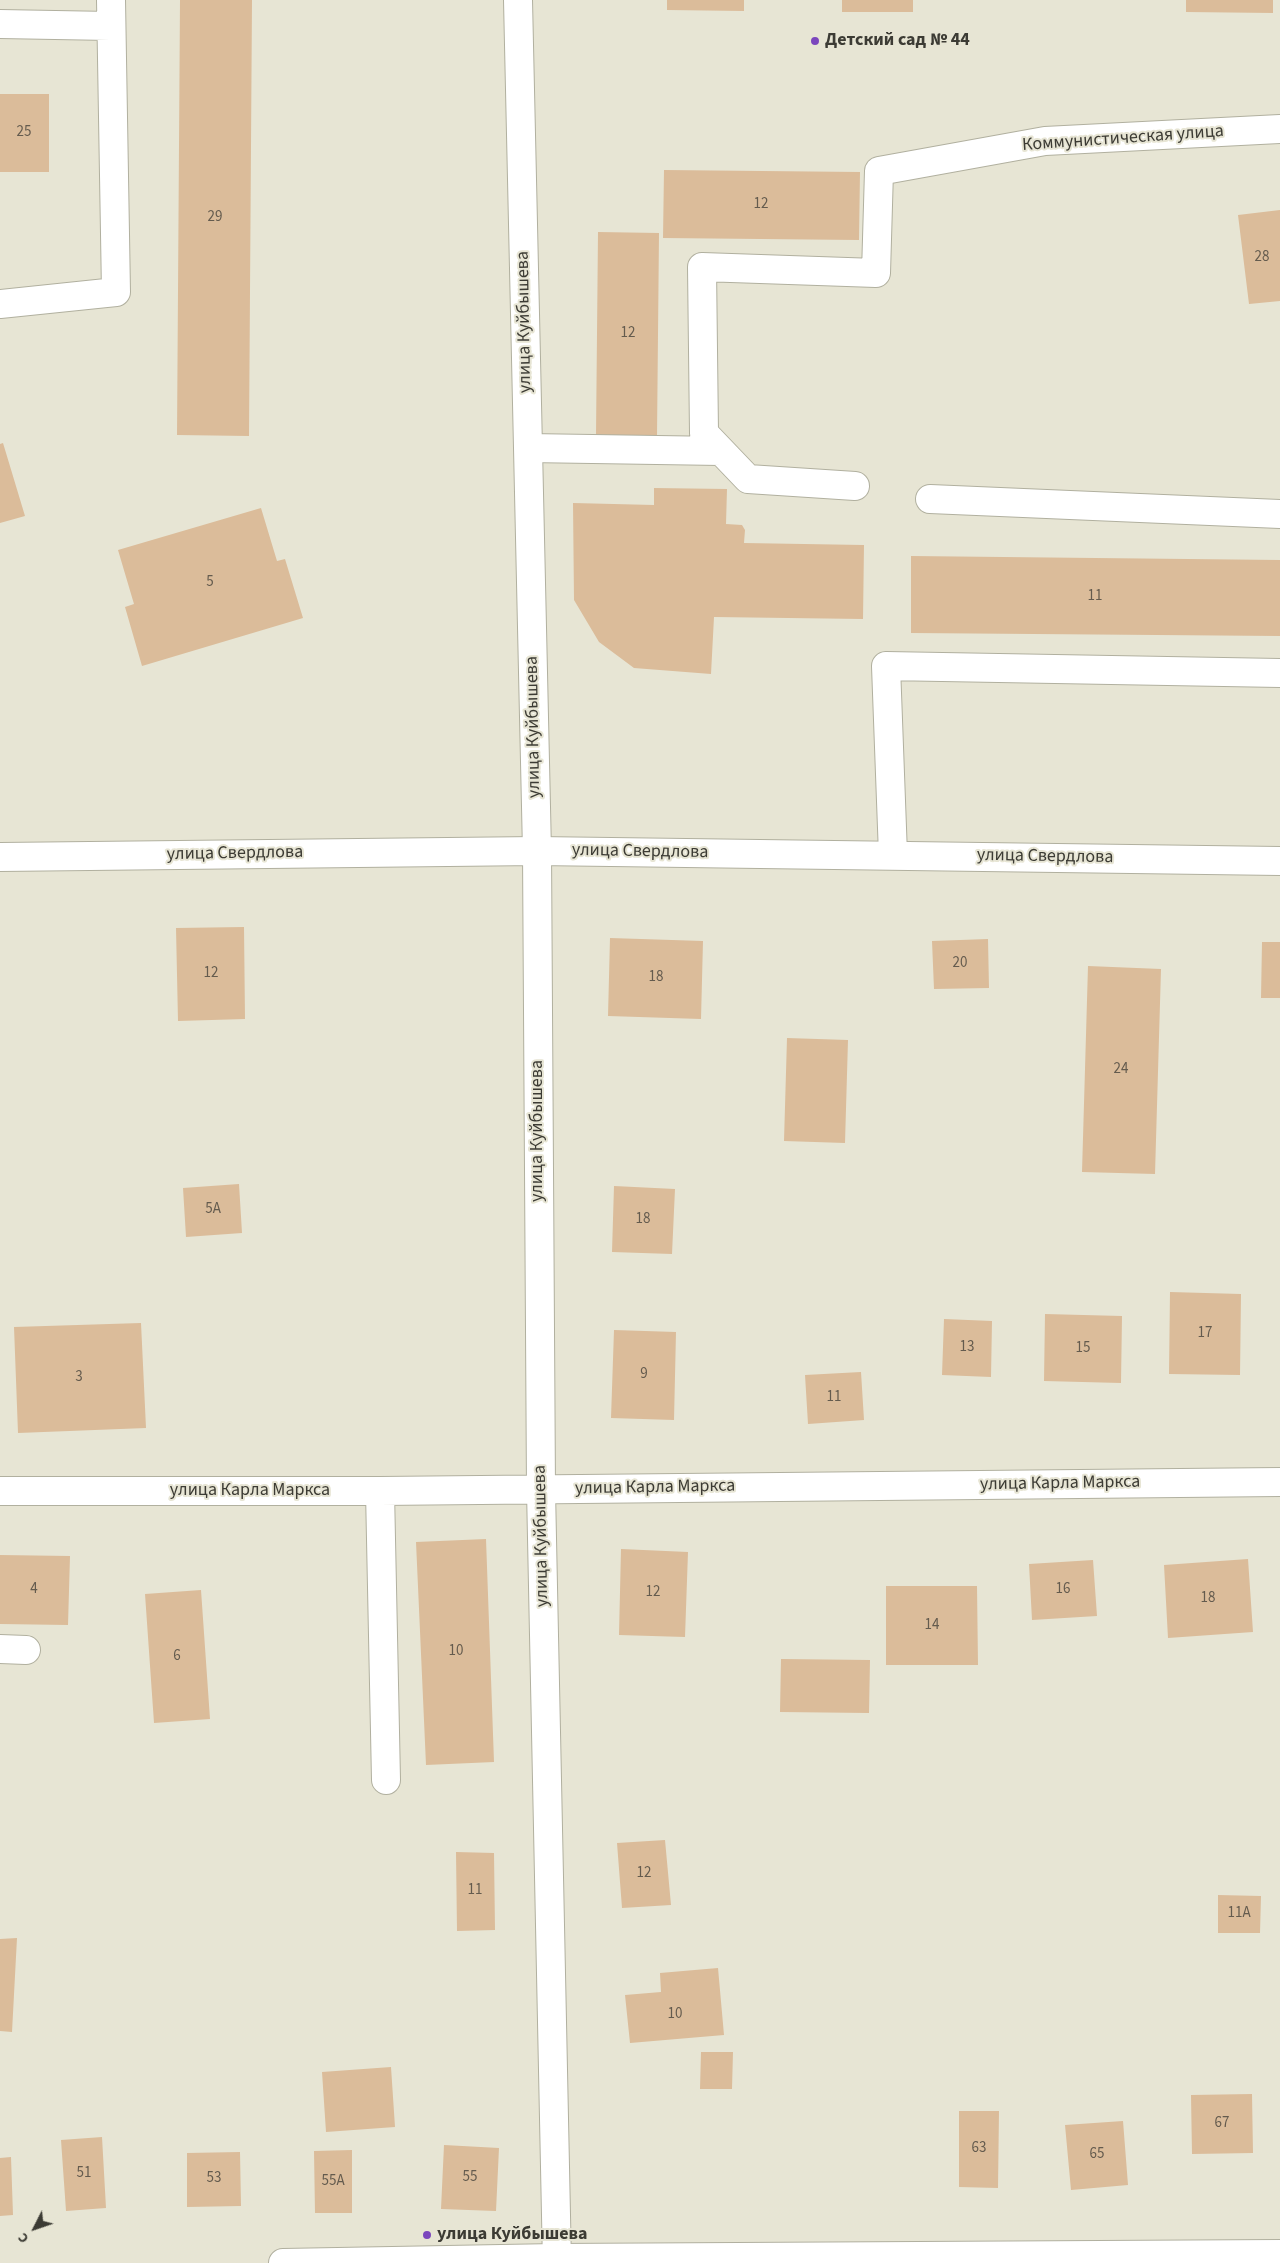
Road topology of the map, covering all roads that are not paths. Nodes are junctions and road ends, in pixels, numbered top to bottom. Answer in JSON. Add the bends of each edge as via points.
{"nodes":[{"id":1,"x":518,"y":0,"type":"edge"},
{"id":2,"x":111,"y":13,"type":"edge"},
{"id":3,"x":0,"y":24,"type":"edge"},
{"id":4,"x":1280,"y":129,"type":"edge"},
{"id":5,"x":0,"y":304,"type":"edge"},
{"id":6,"x":528,"y":448,"type":"junction"},
{"id":7,"x":721,"y":451,"type":"junction"},
{"id":8,"x":855,"y":486,"type":"dead end"},
{"id":9,"x":930,"y":500,"type":"dead end"},
{"id":10,"x":1280,"y":514,"type":"edge"},
{"id":11,"x":1280,"y":673,"type":"edge"},
{"id":12,"x":536,"y":851,"type":"junction"},
{"id":13,"x":893,"y":855,"type":"junction"},
{"id":14,"x":0,"y":857,"type":"edge"},
{"id":15,"x":1280,"y":861,"type":"edge"},
{"id":16,"x":1280,"y":1482,"type":"edge"},
{"id":17,"x":541,"y":1490,"type":"junction"},
{"id":18,"x":0,"y":1491,"type":"edge"},
{"id":19,"x":380,"y":1491,"type":"junction"},
{"id":20,"x":386,"y":1780,"type":"dead end"},
{"id":21,"x":1280,"y":2254,"type":"edge"},
{"id":22,"x":556,"y":2261,"type":"edge"},
{"id":23,"x":283,"y":2263,"type":"edge"}],
"edges":[{"from":1,"to":6,"type":"street","name":"улица Куйбышева"},
{"from":2,"to":3,"type":"street"},
{"from":2,"to":5,"type":"street","via":[[116,292]]},
{"from":4,"to":7,"type":"street","name":"Коммунистическая улица","via":[[1045,141],[878,171],[876,273],[702,267],[704,433]]},
{"from":6,"to":7,"type":"street"},
{"from":6,"to":12,"type":"street","name":"улица Куйбышева"},
{"from":7,"to":8,"type":"street","via":[[748,478]]},
{"from":9,"to":10,"type":"street"},
{"from":11,"to":13,"type":"street","via":[[886,666]]},
{"from":12,"to":13,"type":"street","name":"улица Свердлова"},
{"from":12,"to":14,"type":"street","name":"улица Свердлова"},
{"from":12,"to":17,"type":"street","name":"улица Куйбышева"},
{"from":13,"to":15,"type":"street","name":"улица Свердлова"},
{"from":16,"to":17,"type":"street","name":"улица Карла Маркса"},
{"from":17,"to":19,"type":"street","name":"улица Карла Маркса"},
{"from":17,"to":22,"type":"street","name":"улица Куйбышева"},
{"from":18,"to":19,"type":"street","name":"улица Карла Маркса"},
{"from":19,"to":20,"type":"street"},
{"from":21,"to":22,"type":"street"},
{"from":22,"to":23,"type":"street"}]}
